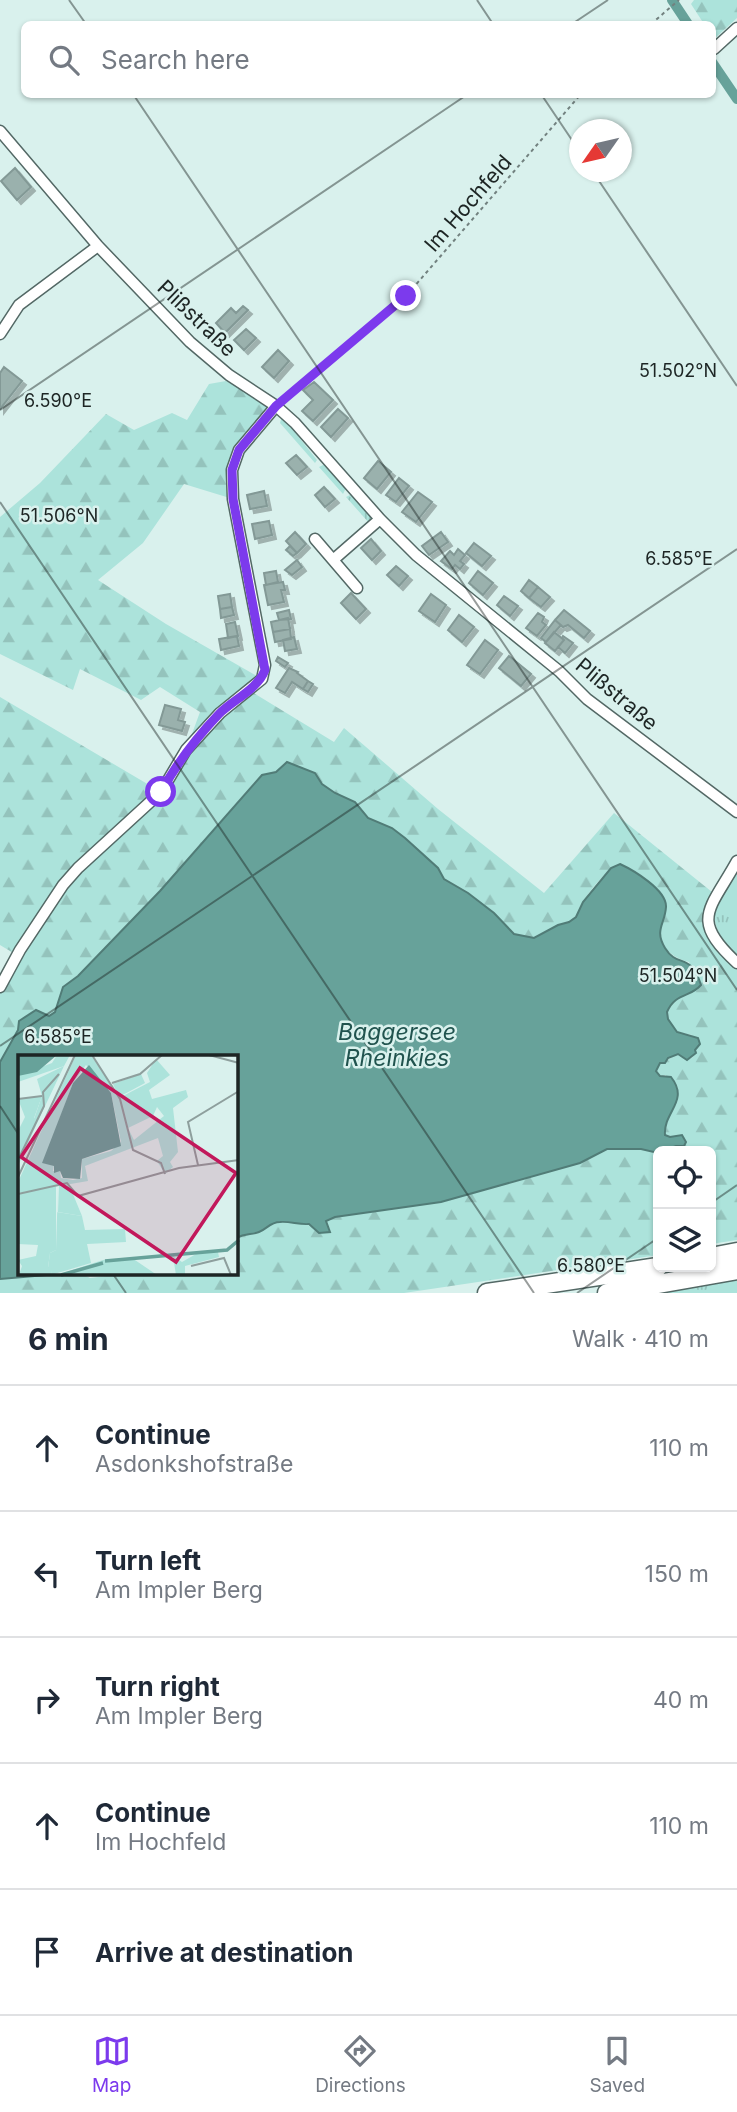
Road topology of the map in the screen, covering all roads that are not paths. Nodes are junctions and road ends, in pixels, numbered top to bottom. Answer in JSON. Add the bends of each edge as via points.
{"nodes":[{"id":1,"x":737,"y":27,"type":"edge"},
{"id":2,"x":716,"y":47,"type":"edge"},
{"id":3,"x":0,"y":131,"type":"edge"},
{"id":4,"x":98,"y":246,"type":"junction"},
{"id":5,"x":0,"y":334,"type":"edge"},
{"id":6,"x":276,"y":406,"type":"junction"},
{"id":7,"x":380,"y":519,"type":"junction"},
{"id":8,"x":315,"y":539,"type":"dead end"},
{"id":9,"x":333,"y":560,"type":"junction"},
{"id":10,"x":357,"y":588,"type":"dead end"},
{"id":11,"x":737,"y":812,"type":"edge"},
{"id":12,"x":737,"y":861,"type":"edge"},
{"id":13,"x":737,"y":963,"type":"edge"},
{"id":14,"x":0,"y":987,"type":"edge"},
{"id":15,"x":737,"y":1252,"type":"edge"},
{"id":16,"x":716,"y":1256,"type":"edge"},
{"id":17,"x":653,"y":1268,"type":"edge"},
{"id":18,"x":737,"y":1270,"type":"edge"},
{"id":19,"x":487,"y":1293,"type":"edge"},
{"id":20,"x":607,"y":1293,"type":"edge"}],
"edges":[{"from":1,"to":2,"type":"street"},
{"from":3,"to":4,"type":"street","name":"Plißstraße"},
{"from":4,"to":5,"type":"street","via":[[19,304]]},
{"from":4,"to":6,"type":"street","name":"Plißstraße","via":[[206,357]]},
{"from":6,"to":7,"type":"street","name":"Plißstraße"},
{"from":6,"to":14,"type":"street","via":[[239,450],[232,470],[233,499],[265,665],[262,679],[220,713],[186,750],[161,792],[70,876]]},
{"from":7,"to":9,"type":"street"},
{"from":7,"to":11,"type":"street","name":"Plißstraße","via":[[416,555],[587,699]]},
{"from":8,"to":9,"type":"street"},
{"from":9,"to":10,"type":"street"},
{"from":12,"to":13,"type":"street","via":[[708,918],[708,930],[718,946]]},
{"from":15,"to":16,"type":"highway"},
{"from":17,"to":19,"type":"highway"},
{"from":18,"to":20,"type":"highway"}]}
